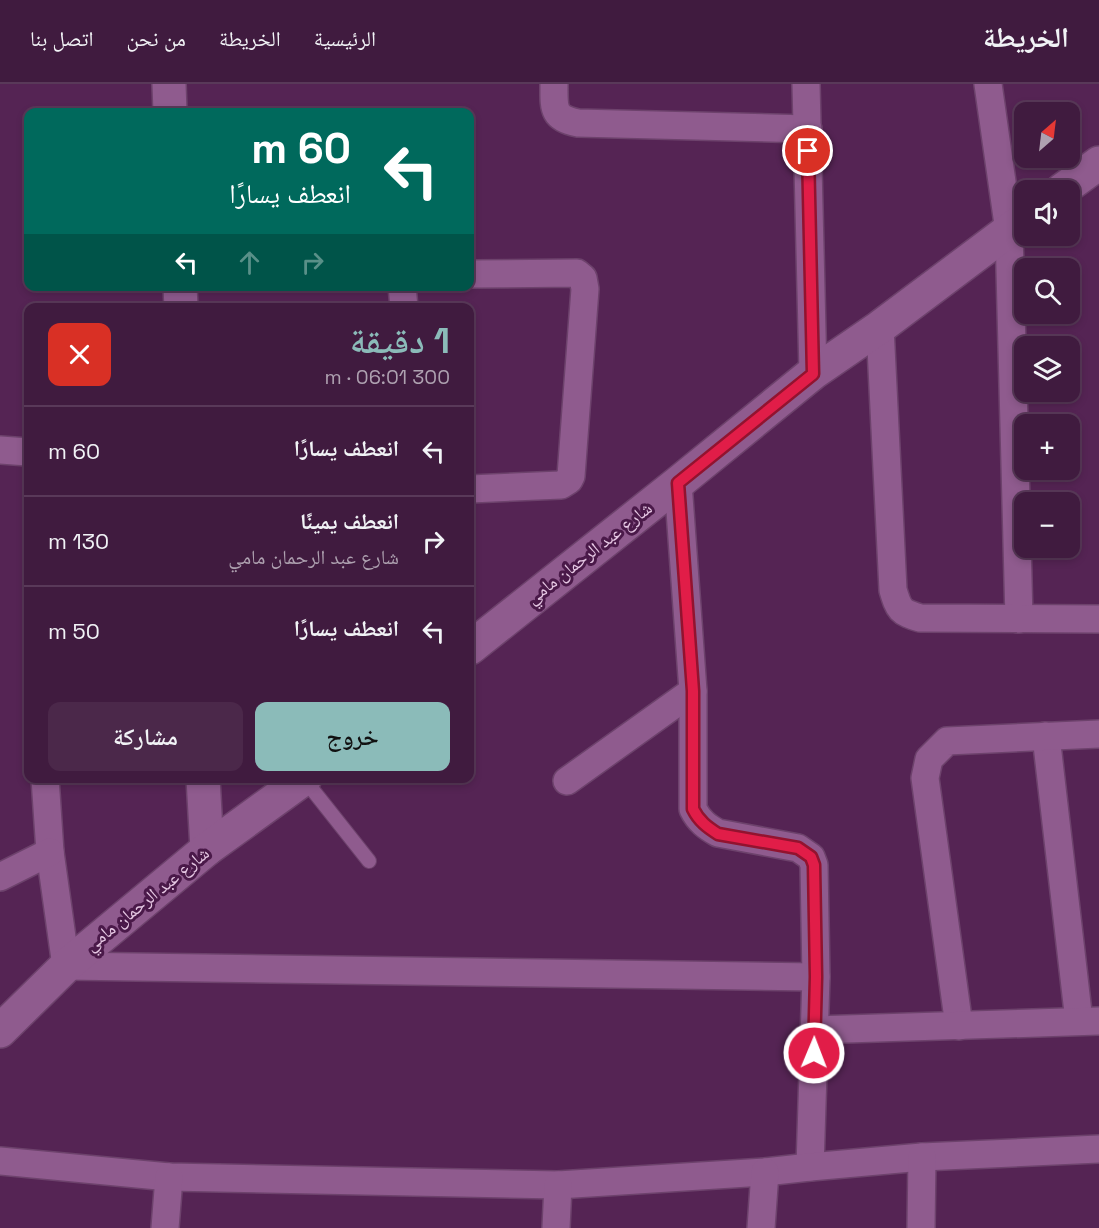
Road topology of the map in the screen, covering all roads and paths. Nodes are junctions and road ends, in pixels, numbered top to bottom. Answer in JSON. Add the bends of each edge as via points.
{"nodes":[{"id":1,"x":169,"y":84,"type":"edge"},
{"id":2,"x":554,"y":84,"type":"edge"},
{"id":3,"x":806,"y":84,"type":"edge"},
{"id":4,"x":988,"y":84,"type":"edge"},
{"id":5,"x":170,"y":108,"type":"edge"},
{"id":6,"x":807,"y":129,"type":"junction"},
{"id":7,"x":1099,"y":163,"type":"edge"},
{"id":8,"x":1076,"y":180,"type":"edge"},
{"id":9,"x":1014,"y":210,"type":"edge"},
{"id":10,"x":1014,"y":227,"type":"edge"},
{"id":11,"x":1017,"y":246,"type":"edge"},
{"id":12,"x":474,"y":274,"type":"edge"},
{"id":13,"x":880,"y":327,"type":"junction"},
{"id":14,"x":813,"y":374,"type":"junction"},
{"id":15,"x":0,"y":450,"type":"edge"},
{"id":16,"x":24,"y":452,"type":"edge"},
{"id":17,"x":678,"y":483,"type":"junction"},
{"id":18,"x":474,"y":489,"type":"edge"},
{"id":19,"x":1019,"y":619,"type":"junction"},
{"id":20,"x":1099,"y":619,"type":"edge"},
{"id":21,"x":474,"y":645,"type":"edge"},
{"id":22,"x":693,"y":691,"type":"junction"},
{"id":23,"x":1099,"y":734,"type":"edge"},
{"id":24,"x":1046,"y":736,"type":"junction"},
{"id":25,"x":567,"y":781,"type":"dead end"},
{"id":26,"x":45,"y":783,"type":"edge"},
{"id":27,"x":203,"y":783,"type":"edge"},
{"id":28,"x":298,"y":783,"type":"edge"},
{"id":29,"x":307,"y":783,"type":"edge"},
{"id":30,"x":207,"y":849,"type":"junction"},
{"id":31,"x":50,"y":852,"type":"junction"},
{"id":32,"x":369,"y":861,"type":"dead end"},
{"id":33,"x":0,"y":877,"type":"edge"},
{"id":34,"x":66,"y":966,"type":"junction"},
{"id":35,"x":816,"y":977,"type":"junction"},
{"id":36,"x":1089,"y":1021,"type":"edge"},
{"id":37,"x":959,"y":1026,"type":"junction"},
{"id":38,"x":814,"y":1030,"type":"junction"},
{"id":39,"x":0,"y":1031,"type":"edge"},
{"id":40,"x":1099,"y":1149,"type":"edge"},
{"id":41,"x":922,"y":1158,"type":"junction"},
{"id":42,"x":0,"y":1161,"type":"edge"},
{"id":43,"x":810,"y":1167,"type":"junction"},
{"id":44,"x":765,"y":1172,"type":"junction"},
{"id":45,"x":169,"y":1178,"type":"junction"},
{"id":46,"x":558,"y":1185,"type":"junction"},
{"id":47,"x":165,"y":1228,"type":"edge"},
{"id":48,"x":556,"y":1228,"type":"edge"},
{"id":49,"x":761,"y":1228,"type":"edge"},
{"id":50,"x":921,"y":1228,"type":"edge"}],
"edges":[{"from":1,"to":5,"type":"street"},
{"from":2,"to":6,"type":"street","via":[[556,112],[561,118],[578,123]]},
{"from":3,"to":6,"type":"street"},
{"from":4,"to":9,"type":"street"},
{"from":6,"to":14,"type":"street"},
{"from":7,"to":8,"type":"street"},
{"from":10,"to":13,"type":"street","name":"شارع عبد الرحمان مامي"},
{"from":11,"to":19,"type":"street"},
{"from":12,"to":18,"type":"street","via":[[577,273],[583,278],[585,289],[572,476],[561,485]]},
{"from":13,"to":14,"type":"street","name":"شارع عبد الرحمان مامي"},
{"from":13,"to":19,"type":"street","via":[[893,590],[898,604],[905,613],[920,618]]},
{"from":14,"to":17,"type":"street","name":"شارع عبد الرحمان مامي"},
{"from":15,"to":16,"type":"street"},
{"from":17,"to":21,"type":"street","name":"شارع عبد الرحمان مامي"},
{"from":17,"to":22,"type":"street"},
{"from":19,"to":20,"type":"street"},
{"from":22,"to":25,"type":"street"},
{"from":22,"to":35,"type":"street","via":[[693,809],[697,818],[718,834],[798,848],[811,857]]},
{"from":23,"to":24,"type":"street"},
{"from":24,"to":36,"type":"street"},
{"from":24,"to":37,"type":"street","via":[[947,741],[929,759],[925,778]]},
{"from":26,"to":31,"type":"street"},
{"from":27,"to":30,"type":"street"},
{"from":28,"to":30,"type":"street","name":"شارع عبد الرحمان مامي"},
{"from":29,"to":32,"type":"lane"},
{"from":30,"to":34,"type":"street","name":"شارع عبد الرحمان مامي"},
{"from":31,"to":33,"type":"street"},
{"from":31,"to":34,"type":"street"},
{"from":34,"to":35,"type":"street"},
{"from":34,"to":39,"type":"street","name":"شارع عبد الرحمان مامي"},
{"from":35,"to":38,"type":"street"},
{"from":36,"to":37,"type":"street"},
{"from":37,"to":38,"type":"street"},
{"from":38,"to":43,"type":"street"},
{"from":40,"to":41,"type":"street"},
{"from":41,"to":43,"type":"street"},
{"from":41,"to":50,"type":"street"},
{"from":42,"to":45,"type":"street"},
{"from":43,"to":44,"type":"street"},
{"from":44,"to":46,"type":"street"},
{"from":44,"to":49,"type":"street"},
{"from":45,"to":46,"type":"street"},
{"from":45,"to":47,"type":"street"},
{"from":46,"to":48,"type":"street"}]}
